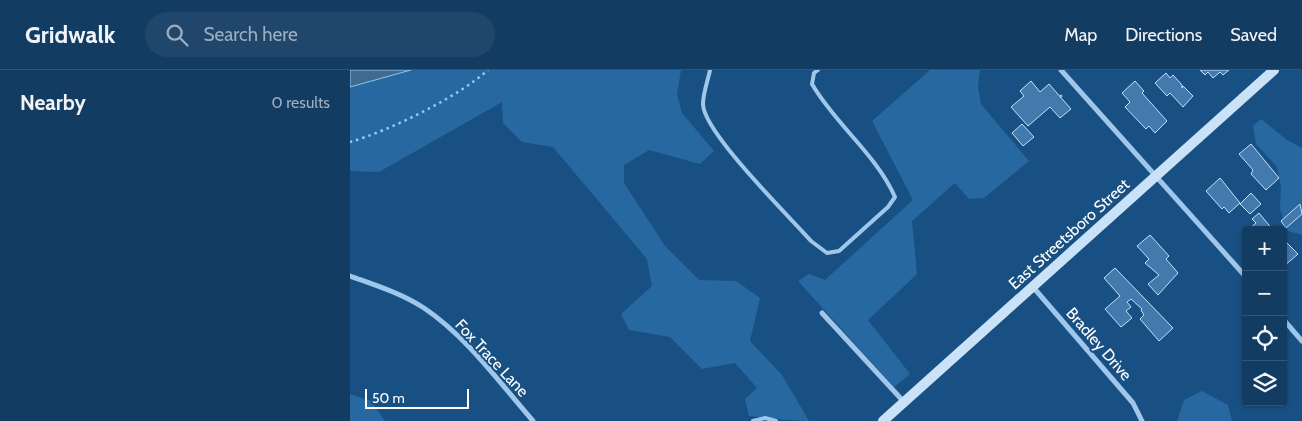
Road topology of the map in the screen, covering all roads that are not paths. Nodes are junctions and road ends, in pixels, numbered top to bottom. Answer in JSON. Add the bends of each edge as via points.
{"nodes":[{"id":1,"x":710,"y":70,"type":"edge"},
{"id":2,"x":818,"y":70,"type":"edge"},
{"id":3,"x":1061,"y":70,"type":"edge"},
{"id":4,"x":1274,"y":70,"type":"edge"},
{"id":5,"x":1157,"y":176,"type":"junction"},
{"id":6,"x":1242,"y":272,"type":"edge"},
{"id":7,"x":350,"y":276,"type":"edge"},
{"id":8,"x":1033,"y":287,"type":"junction"},
{"id":9,"x":822,"y":313,"type":"dead end"},
{"id":10,"x":1287,"y":324,"type":"edge"},
{"id":11,"x":1302,"y":341,"type":"edge"},
{"id":12,"x":904,"y":402,"type":"junction"},
{"id":13,"x":533,"y":421,"type":"edge"},
{"id":14,"x":753,"y":421,"type":"edge"},
{"id":15,"x":776,"y":421,"type":"edge"},
{"id":16,"x":884,"y":421,"type":"edge"},
{"id":17,"x":1142,"y":421,"type":"edge"}],
"edges":[{"from":1,"to":2,"type":"lane","via":[[703,104],[706,119],[811,241],[827,252],[839,251],[888,208],[895,196],[864,150],[823,103],[812,84]]},
{"from":3,"to":5,"type":"street"},
{"from":4,"to":5,"type":"main road","name":"East Streetsboro Street"},
{"from":5,"to":6,"type":"street"},
{"from":5,"to":8,"type":"main road","name":"East Streetsboro Street"},
{"from":7,"to":13,"type":"street","name":"Fox Trace Lane","via":[[415,303],[454,331]]},
{"from":8,"to":12,"type":"main road","name":"East Streetsboro Street"},
{"from":8,"to":17,"type":"street","name":"Bradley Drive","via":[[1134,403]]},
{"from":9,"to":12,"type":"street"},
{"from":10,"to":11,"type":"street"},
{"from":12,"to":16,"type":"main road","name":"East Streetsboro Street"},
{"from":14,"to":15,"type":"lane","via":[[765,418]]}]}
